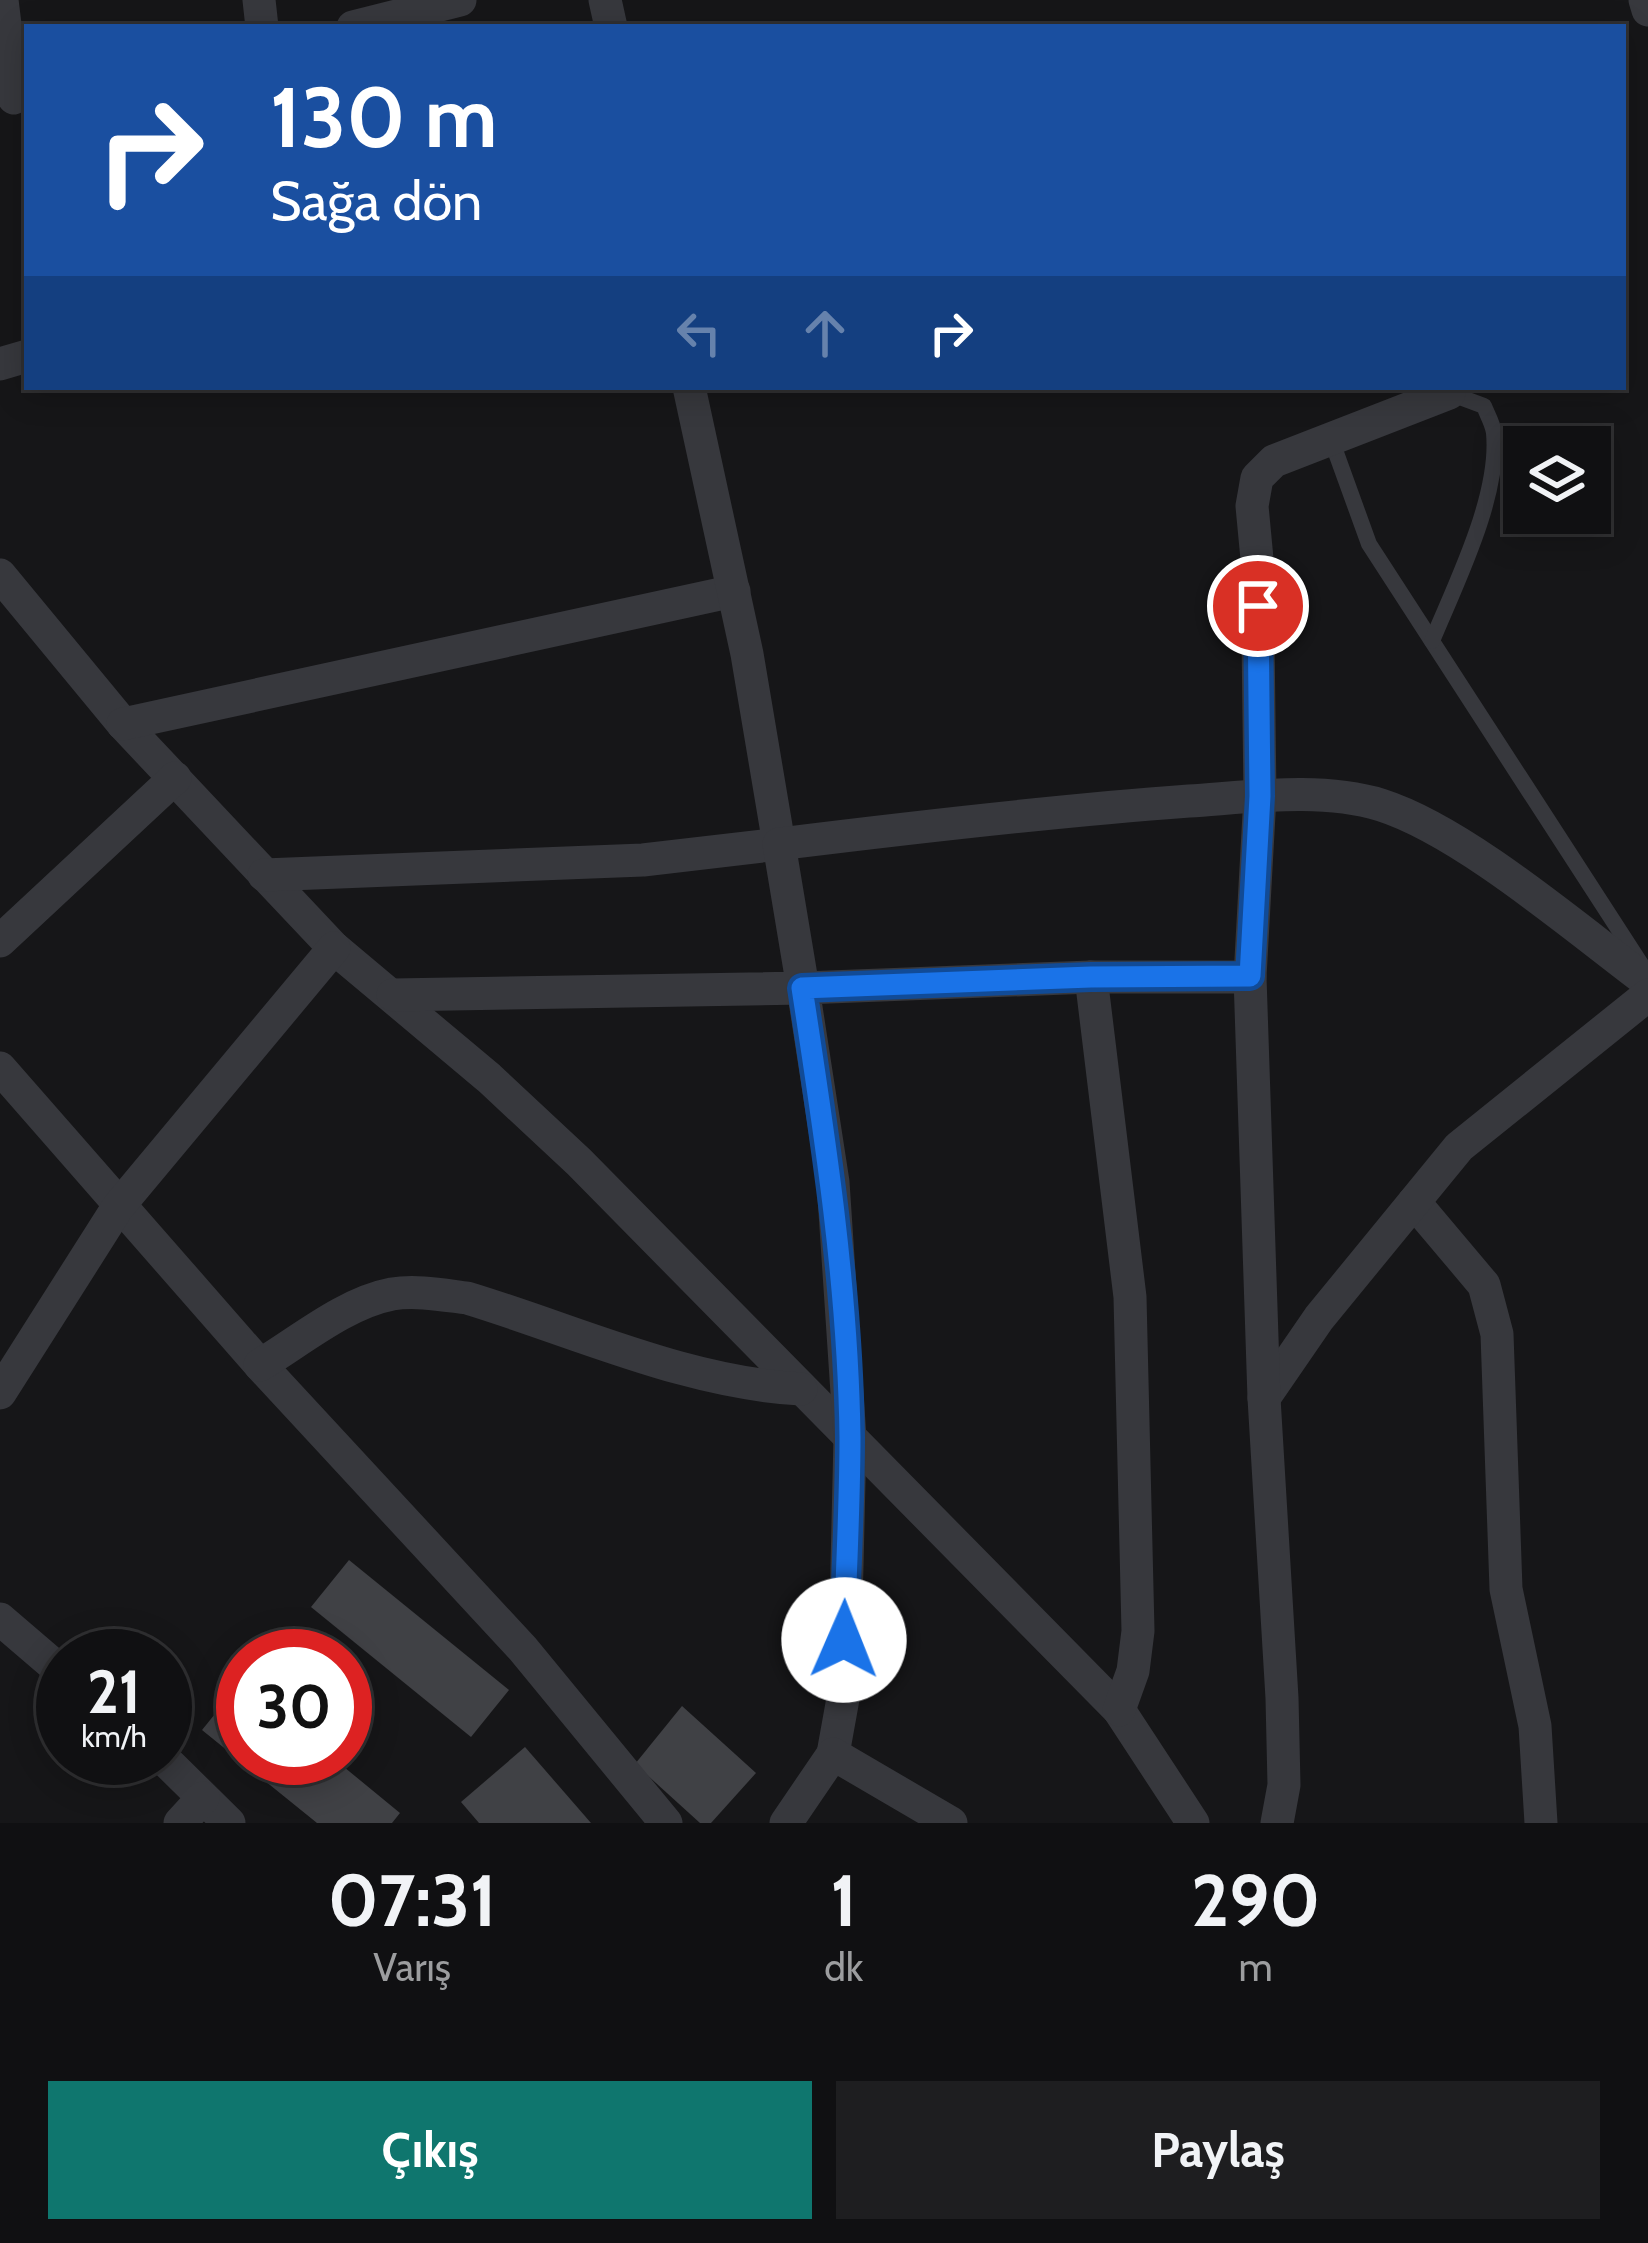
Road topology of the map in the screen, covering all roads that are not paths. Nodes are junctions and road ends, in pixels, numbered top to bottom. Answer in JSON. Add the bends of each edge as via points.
{"nodes":[{"id":1,"x":2,"y":0,"type":"edge"},
{"id":2,"x":457,"y":0,"type":"edge"},
{"id":3,"x":1645,"y":0,"type":"edge"},
{"id":4,"x":1648,"y":10,"type":"edge"},
{"id":5,"x":365,"y":24,"type":"edge"},
{"id":6,"x":14,"y":98,"type":"edge"},
{"id":7,"x":690,"y":390,"type":"edge"},
{"id":8,"x":1449,"y":393,"type":"joint"},
{"id":9,"x":1330,"y":439,"type":"junction"},
{"id":10,"x":0,"y":574,"type":"edge"},
{"id":11,"x":734,"y":591,"type":"junction"},
{"id":12,"x":1432,"y":641,"type":"junction"},
{"id":13,"x":123,"y":724,"type":"junction"},
{"id":14,"x":175,"y":778,"type":"junction"},
{"id":15,"x":1260,"y":796,"type":"junction"},
{"id":16,"x":779,"y":844,"type":"junction"},
{"id":17,"x":264,"y":874,"type":"junction"},
{"id":18,"x":0,"y":941,"type":"edge"},
{"id":19,"x":334,"y":948,"type":"junction"},
{"id":20,"x":1250,"y":976,"type":"junction"},
{"id":21,"x":1091,"y":977,"type":"junction"},
{"id":22,"x":1648,"y":978,"type":"edge"},
{"id":23,"x":802,"y":988,"type":"junction"},
{"id":24,"x":393,"y":995,"type":"junction"},
{"id":25,"x":1648,"y":995,"type":"edge"},
{"id":26,"x":0,"y":1068,"type":"edge"},
{"id":27,"x":1414,"y":1202,"type":"junction"},
{"id":28,"x":118,"y":1207,"type":"junction"},
{"id":29,"x":260,"y":1365,"type":"junction"},
{"id":30,"x":801,"y":1389,"type":"junction"},
{"id":31,"x":0,"y":1393,"type":"edge"},
{"id":32,"x":1264,"y":1398,"type":"junction"},
{"id":33,"x":850,"y":1438,"type":"junction"},
{"id":34,"x":0,"y":1619,"type":"edge"},
{"id":35,"x":36,"y":1650,"type":"edge"},
{"id":36,"x":1119,"y":1710,"type":"junction"},
{"id":37,"x":833,"y":1754,"type":"junction"},
{"id":38,"x":192,"y":1811,"type":"edge"},
{"id":39,"x":229,"y":1823,"type":"edge"},
{"id":40,"x":666,"y":1823,"type":"edge"},
{"id":41,"x":786,"y":1823,"type":"edge"},
{"id":42,"x":951,"y":1823,"type":"edge"},
{"id":43,"x":1193,"y":1823,"type":"edge"},
{"id":44,"x":1277,"y":1823,"type":"edge"},
{"id":45,"x":1541,"y":1823,"type":"edge"}],
"edges":[{"from":1,"to":6,"type":"street"},
{"from":2,"to":5,"type":"street"},
{"from":3,"to":4,"type":"street"},
{"from":7,"to":11,"type":"street"},
{"from":8,"to":9,"type":"street"},
{"from":8,"to":12,"type":"lane","via":[[1484,406],[1494,430],[1487,493]]},
{"from":9,"to":12,"type":"lane","via":[[1370,544]]},
{"from":9,"to":15,"type":"street","via":[[1274,461],[1254,492]]},
{"from":10,"to":13,"type":"street"},
{"from":11,"to":13,"type":"street"},
{"from":11,"to":16,"type":"street"},
{"from":12,"to":22,"type":"lane"},
{"from":13,"to":14,"type":"street"},
{"from":14,"to":17,"type":"street"},
{"from":14,"to":18,"type":"street"},
{"from":15,"to":16,"type":"street","via":[[1058,810]]},
{"from":15,"to":20,"type":"street"},
{"from":15,"to":22,"type":"street","via":[[1384,806],[1485,862]]},
{"from":16,"to":17,"type":"street","via":[[644,860]]},
{"from":16,"to":23,"type":"street"},
{"from":17,"to":19,"type":"street"},
{"from":19,"to":24,"type":"street"},
{"from":19,"to":28,"type":"street"},
{"from":20,"to":21,"type":"street"},
{"from":20,"to":32,"type":"street"},
{"from":21,"to":23,"type":"street"},
{"from":21,"to":36,"type":"street","via":[[1130,1297],[1138,1631]]},
{"from":23,"to":24,"type":"street"},
{"from":23,"to":33,"type":"street","via":[[833,1182]]},
{"from":24,"to":30,"type":"street","via":[[579,1162]]},
{"from":25,"to":27,"type":"street","via":[[1459,1148]]},
{"from":26,"to":28,"type":"street"},
{"from":27,"to":32,"type":"street"},
{"from":27,"to":45,"type":"street","via":[[1484,1285],[1496,1334],[1506,1589],[1535,1726]]},
{"from":28,"to":29,"type":"street"},
{"from":28,"to":31,"type":"street"},
{"from":29,"to":30,"type":"street","via":[[365,1303],[430,1293],[700,1373]]},
{"from":29,"to":40,"type":"street","via":[[524,1649]]},
{"from":30,"to":33,"type":"street"},
{"from":32,"to":44,"type":"street","via":[[1282,1697]]},
{"from":33,"to":36,"type":"street"},
{"from":33,"to":37,"type":"street","via":[[844,1693]]},
{"from":34,"to":35,"type":"street"},
{"from":36,"to":43,"type":"street"},
{"from":37,"to":41,"type":"street"},
{"from":37,"to":42,"type":"street"},
{"from":38,"to":39,"type":"street"}]}
